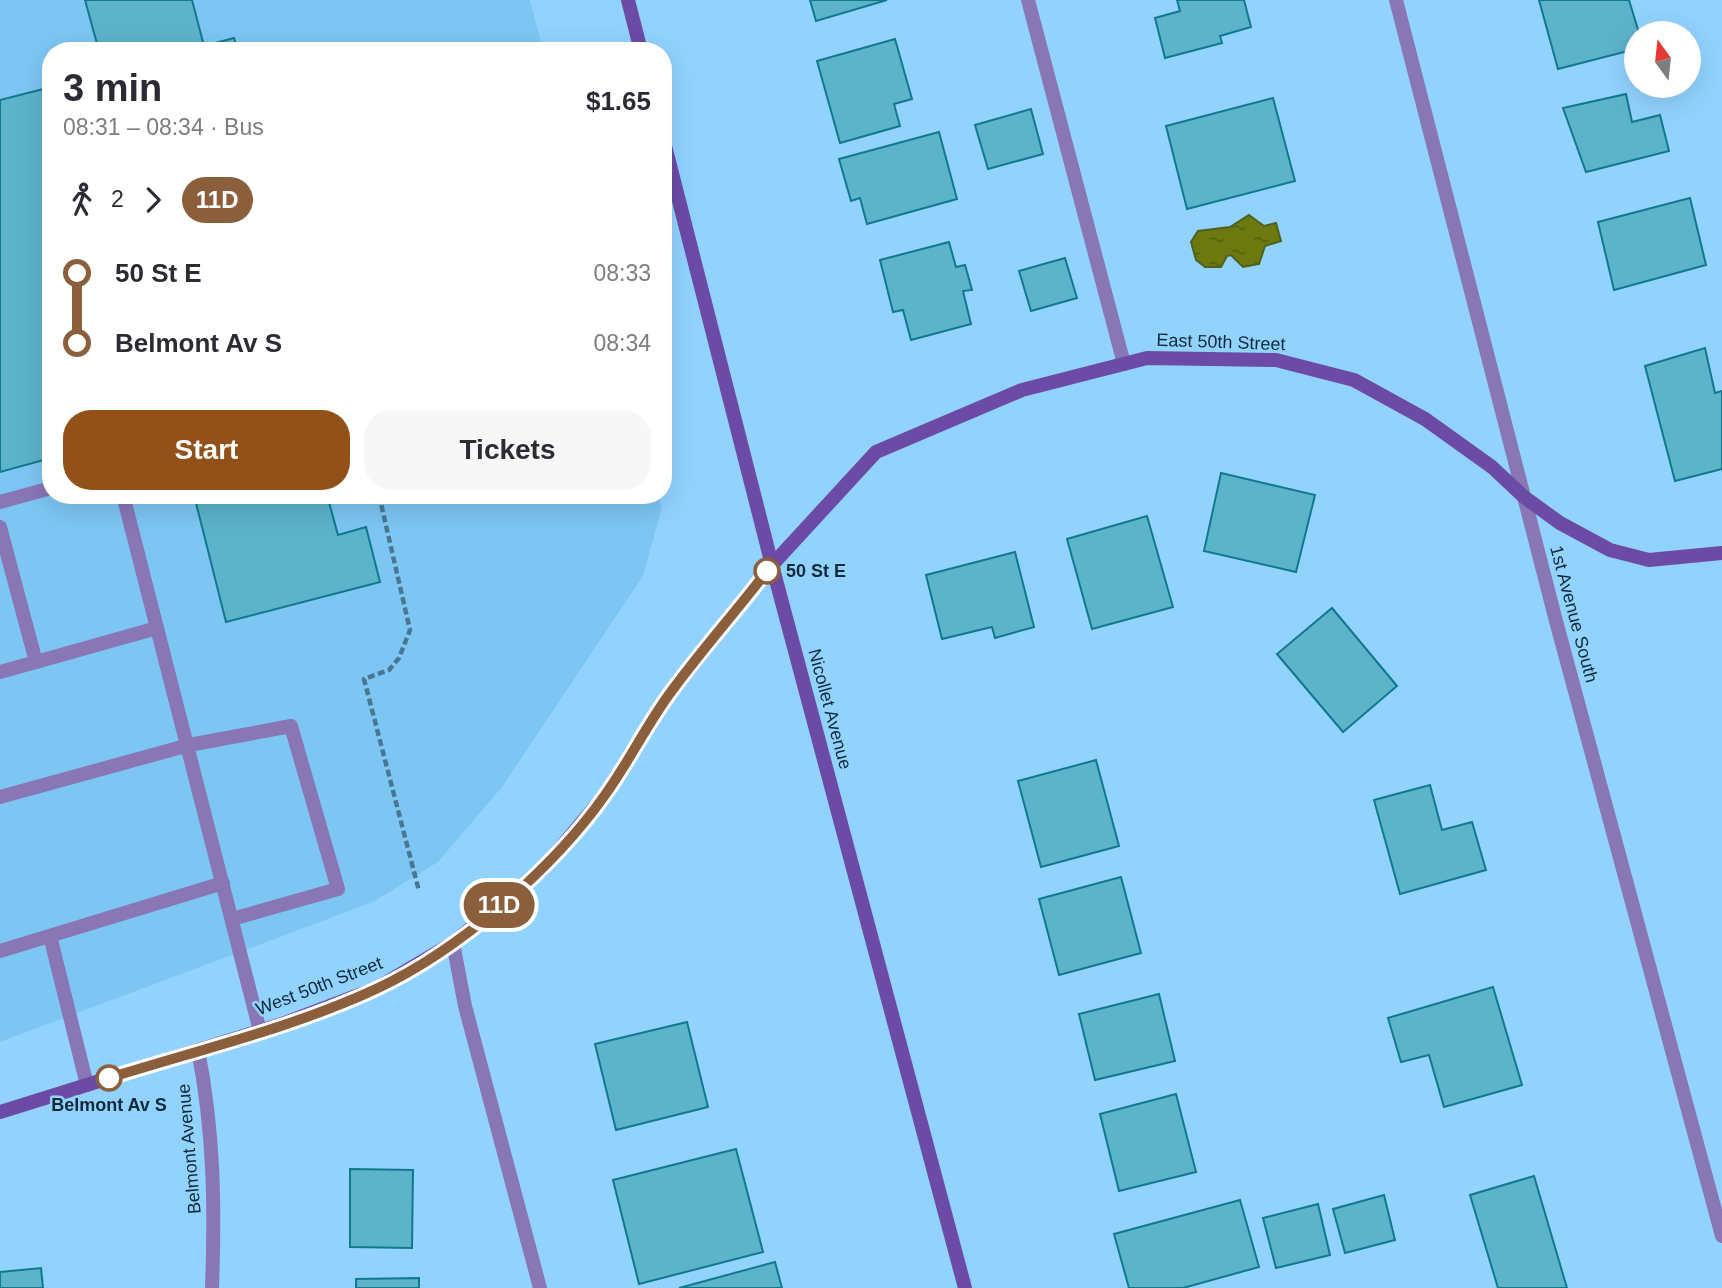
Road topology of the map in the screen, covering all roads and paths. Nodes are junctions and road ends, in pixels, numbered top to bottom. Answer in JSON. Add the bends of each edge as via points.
{"nodes":[{"id":1,"x":628,"y":0,"type":"edge"},
{"id":2,"x":1028,"y":0,"type":"edge"},
{"id":3,"x":1396,"y":0,"type":"edge"},
{"id":4,"x":639,"y":42,"type":"edge"},
{"id":5,"x":672,"y":173,"type":"edge"},
{"id":6,"x":1124,"y":364,"type":"junction"},
{"id":7,"x":42,"y":490,"type":"edge"},
{"id":8,"x":1524,"y":497,"type":"junction"},
{"id":9,"x":0,"y":502,"type":"edge"},
{"id":10,"x":125,"y":504,"type":"edge"},
{"id":11,"x":381,"y":504,"type":"edge"},
{"id":12,"x":0,"y":527,"type":"edge"},
{"id":13,"x":1722,"y":553,"type":"edge"},
{"id":14,"x":772,"y":565,"type":"junction"},
{"id":15,"x":157,"y":628,"type":"junction"},
{"id":16,"x":36,"y":662,"type":"junction"},
{"id":17,"x":0,"y":672,"type":"edge"},
{"id":18,"x":189,"y":745,"type":"junction"},
{"id":19,"x":0,"y":797,"type":"edge"},
{"id":20,"x":223,"y":883,"type":"junction"},
{"id":21,"x":419,"y":891,"type":"dead end"},
{"id":22,"x":232,"y":919,"type":"junction"},
{"id":23,"x":51,"y":936,"type":"junction"},
{"id":24,"x":453,"y":943,"type":"junction"},
{"id":25,"x":0,"y":951,"type":"edge"},
{"id":26,"x":260,"y":1031,"type":"junction"},
{"id":27,"x":198,"y":1050,"type":"junction"},
{"id":28,"x":87,"y":1085,"type":"junction"},
{"id":29,"x":0,"y":1112,"type":"edge"},
{"id":30,"x":1722,"y":1236,"type":"edge"},
{"id":31,"x":212,"y":1288,"type":"edge"},
{"id":32,"x":540,"y":1288,"type":"edge"},
{"id":33,"x":965,"y":1288,"type":"edge"}],
"edges":[{"from":1,"to":4,"type":"street"},
{"from":2,"to":6,"type":"street"},
{"from":3,"to":8,"type":"street","name":"1st Avenue South"},
{"from":5,"to":14,"type":"street","name":"Nicollet Avenue"},
{"from":6,"to":8,"type":"street","name":"East 50th Street","via":[[1147,358],[1276,360],[1354,380],[1425,419],[1493,467]]},
{"from":6,"to":14,"type":"street","name":"East 50th Street","via":[[1022,390],[876,452]]},
{"from":7,"to":9,"type":"street"},
{"from":8,"to":13,"type":"street","name":"East 50th Street","via":[[1610,550],[1649,560]]},
{"from":8,"to":30,"type":"street","name":"1st Avenue South"},
{"from":10,"to":15,"type":"street"},
{"from":11,"to":21,"type":"path","via":[[410,630],[389,670],[364,679]]},
{"from":12,"to":16,"type":"street"},
{"from":14,"to":24,"type":"street","name":"West 50th Street","via":[[668,696],[604,796],[569,839],[542,870]]},
{"from":14,"to":33,"type":"street","name":"Nicollet Avenue"},
{"from":15,"to":16,"type":"street"},
{"from":15,"to":18,"type":"street"},
{"from":16,"to":17,"type":"street"},
{"from":18,"to":19,"type":"street"},
{"from":18,"to":20,"type":"street"},
{"from":18,"to":22,"type":"street","via":[[291,726],[338,889]]},
{"from":20,"to":22,"type":"street"},
{"from":20,"to":23,"type":"street"},
{"from":22,"to":26,"type":"street"},
{"from":23,"to":25,"type":"street"},
{"from":23,"to":28,"type":"street"},
{"from":24,"to":26,"type":"street","name":"West 50th Street","via":[[377,988]]},
{"from":24,"to":32,"type":"street","via":[[465,1006]]},
{"from":26,"to":27,"type":"street","name":"West 50th Street"},
{"from":27,"to":28,"type":"street","name":"West 50th Street"},
{"from":27,"to":31,"type":"street","name":"Belmont Avenue","via":[[216,1191]]},
{"from":28,"to":29,"type":"street","name":"West 50th Street"}]}
